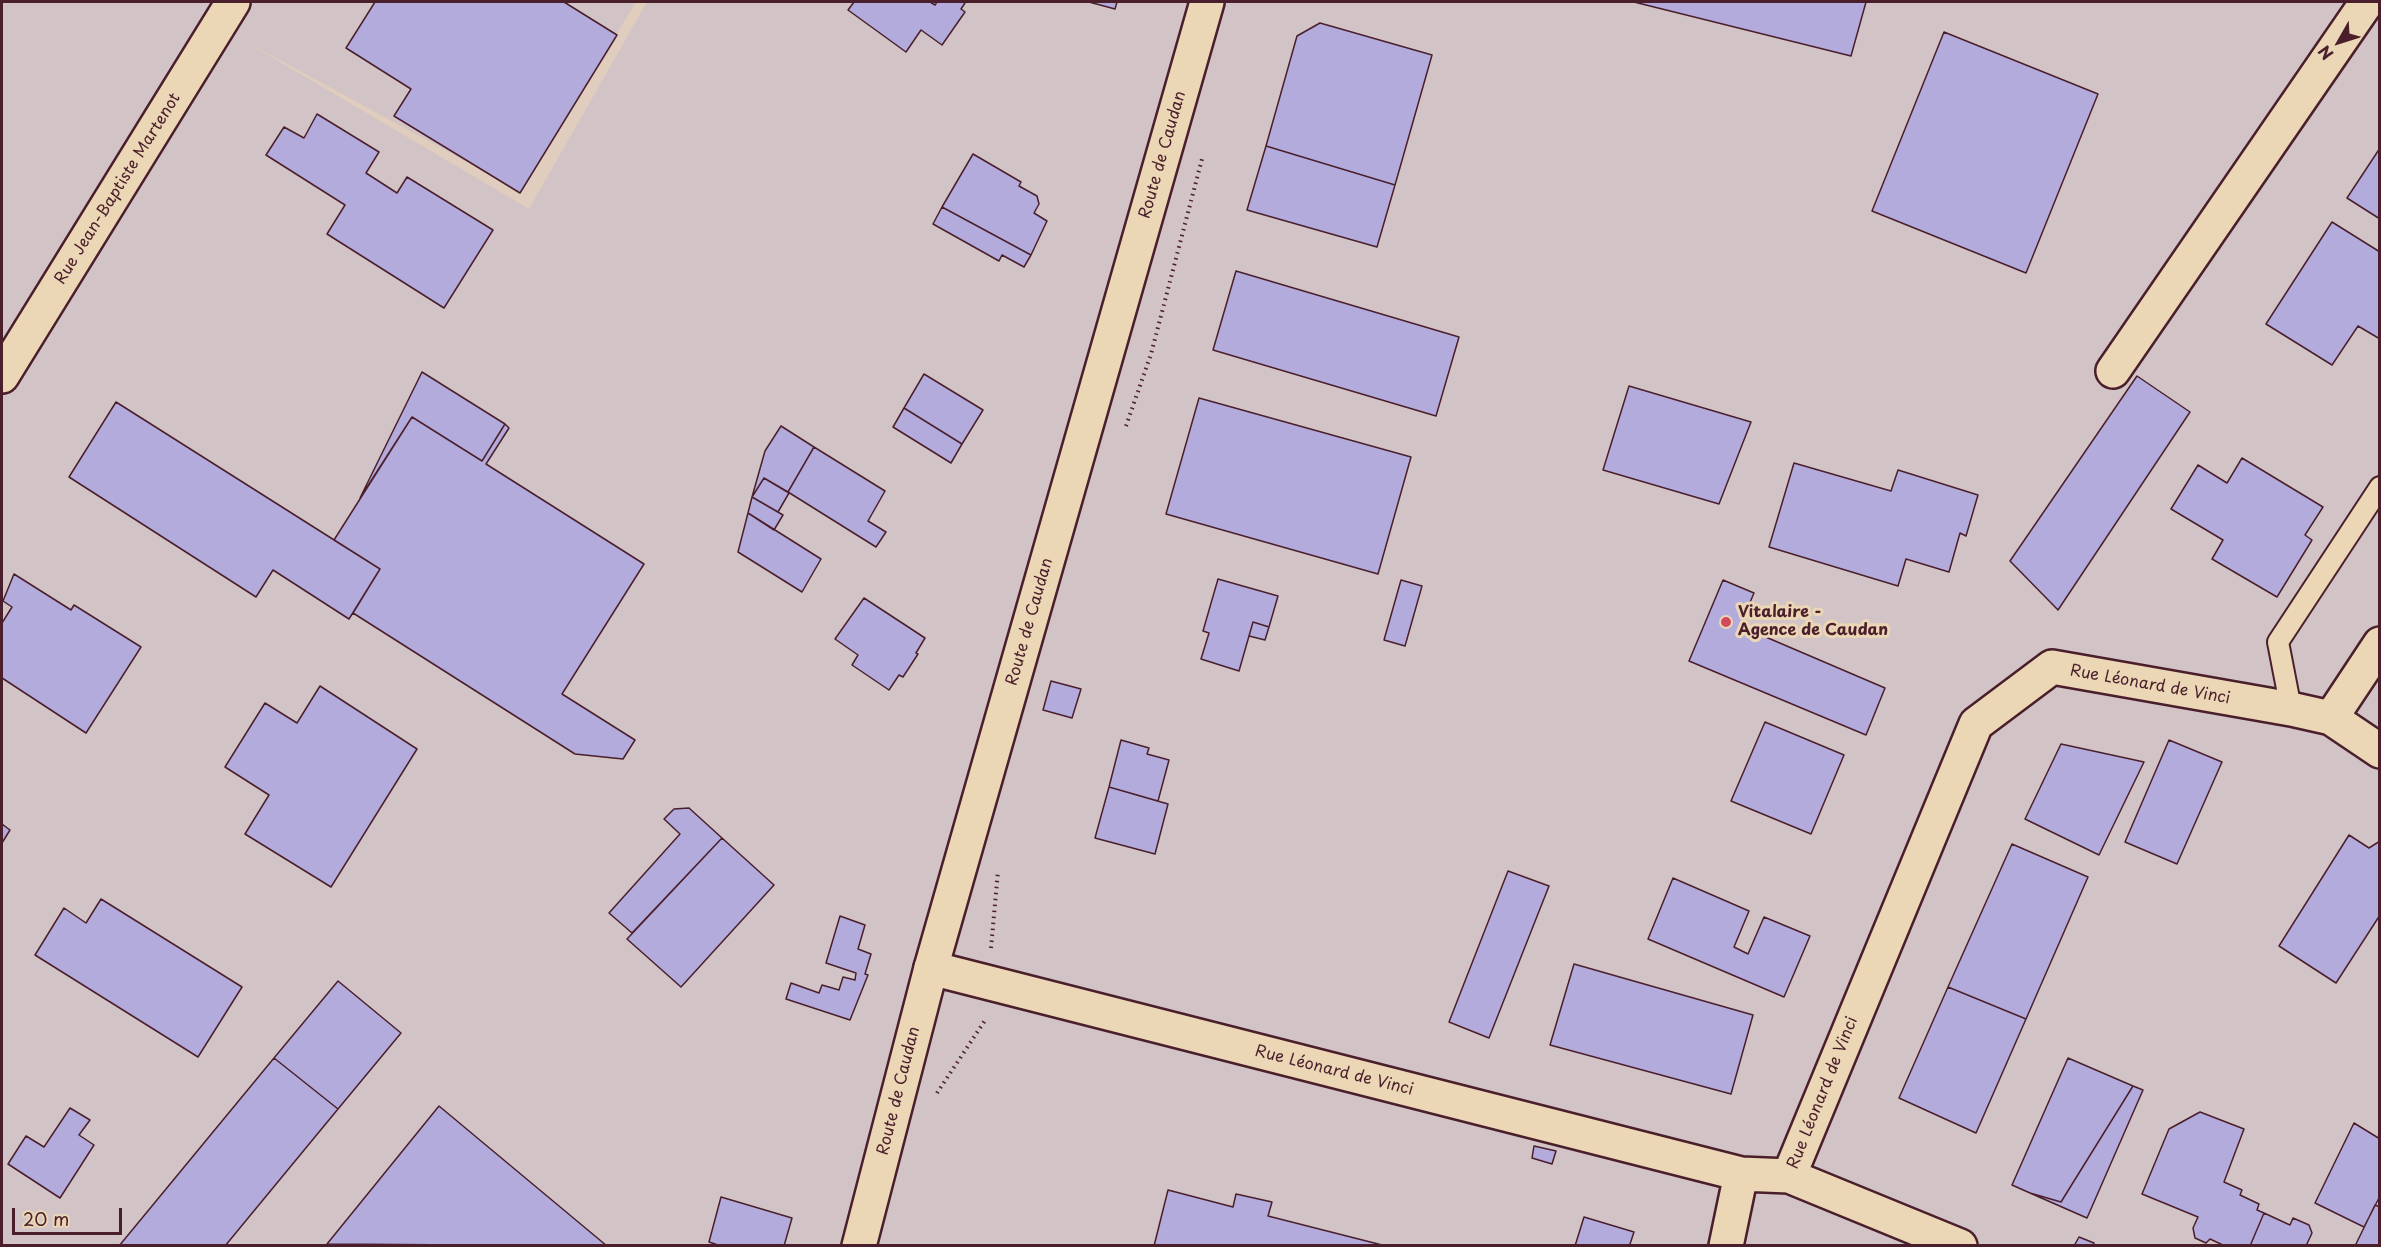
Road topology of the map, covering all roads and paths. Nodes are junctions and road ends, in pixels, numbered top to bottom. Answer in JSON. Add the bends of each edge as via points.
{"nodes":[{"id":1,"x":233,"y":2,"type":"edge"},
{"id":2,"x":1208,"y":2,"type":"edge"},
{"id":3,"x":2367,"y":2,"type":"edge"},
{"id":4,"x":2113,"y":371,"type":"dead end"},
{"id":5,"x":2,"y":376,"type":"edge"},
{"id":6,"x":2379,"y":487,"type":"edge"},
{"id":7,"x":2379,"y":644,"type":"edge"},
{"id":8,"x":2291,"y":709,"type":"junction"},
{"id":9,"x":2331,"y":718,"type":"junction"},
{"id":10,"x":2379,"y":751,"type":"edge"},
{"id":11,"x":931,"y":968,"type":"junction"},
{"id":12,"x":1741,"y":1174,"type":"junction"},
{"id":13,"x":1789,"y":1176,"type":"junction"},
{"id":14,"x":859,"y":1245,"type":"edge"},
{"id":15,"x":1726,"y":1245,"type":"edge"},
{"id":16,"x":1960,"y":1245,"type":"edge"}],
"edges":[{"from":1,"to":5,"type":"street","name":"Rue Jean-Baptiste Martenot"},
{"from":2,"to":11,"type":"street","name":"Route de Caudan"},
{"from":3,"to":4,"type":"street"},
{"from":6,"to":8,"type":"lane","via":[[2278,642]]},
{"from":7,"to":9,"type":"street"},
{"from":8,"to":9,"type":"street","name":"Rue Léonard de Vinci"},
{"from":8,"to":13,"type":"street","name":"Rue Léonard de Vinci","via":[[2052,667],[1976,724]]},
{"from":9,"to":10,"type":"street"},
{"from":11,"to":12,"type":"street","name":"Rue Léonard de Vinci"},
{"from":11,"to":14,"type":"street","name":"Route de Caudan"},
{"from":12,"to":13,"type":"street","name":"Rue Léonard de Vinci"},
{"from":12,"to":15,"type":"street"},
{"from":13,"to":16,"type":"street"}]}
